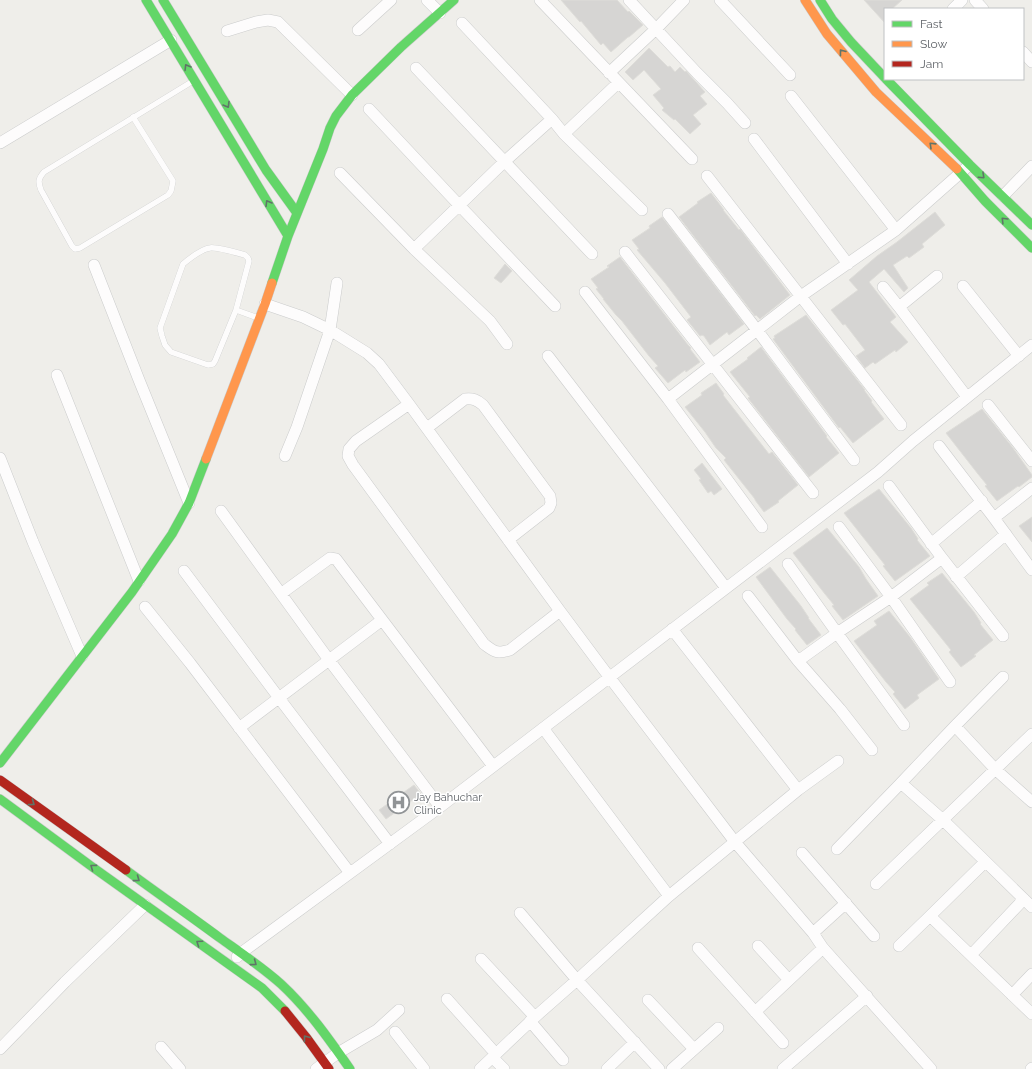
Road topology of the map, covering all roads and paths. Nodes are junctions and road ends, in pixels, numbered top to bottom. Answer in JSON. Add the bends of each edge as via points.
{"nodes":[{"id":1,"x":146,"y":0,"type":"edge"},
{"id":2,"x":163,"y":0,"type":"edge"},
{"id":3,"x":391,"y":0,"type":"edge"},
{"id":4,"x":428,"y":0,"type":"edge"},
{"id":5,"x":454,"y":0,"type":"edge"},
{"id":6,"x":540,"y":0,"type":"edge"},
{"id":7,"x":629,"y":0,"type":"edge"},
{"id":8,"x":684,"y":0,"type":"edge"},
{"id":9,"x":720,"y":0,"type":"edge"},
{"id":10,"x":805,"y":0,"type":"edge"},
{"id":11,"x":820,"y":0,"type":"edge"},
{"id":12,"x":962,"y":0,"type":"edge"},
{"id":13,"x":954,"y":8,"type":"edge"},
{"id":14,"x":440,"y":14,"type":"junction"},
{"id":15,"x":462,"y":23,"type":"dead end"},
{"id":16,"x":657,"y":28,"type":"junction"},
{"id":17,"x":358,"y":30,"type":"dead end"},
{"id":18,"x":227,"y":31,"type":"dead end"},
{"id":19,"x":170,"y":40,"type":"junction"},
{"id":20,"x":1024,"y":53,"type":"edge"},
{"id":21,"x":1032,"y":62,"type":"edge"},
{"id":22,"x":416,"y":68,"type":"dead end"},
{"id":23,"x":609,"y":72,"type":"junction"},
{"id":24,"x":790,"y":75,"type":"dead end"},
{"id":25,"x":884,"y":77,"type":"edge"},
{"id":26,"x":194,"y":80,"type":"junction"},
{"id":27,"x":887,"y":80,"type":"edge"},
{"id":28,"x":618,"y":83,"type":"junction"},
{"id":29,"x":352,"y":95,"type":"junction"},
{"id":30,"x":791,"y":96,"type":"dead end"},
{"id":31,"x":369,"y":109,"type":"dead end"},
{"id":32,"x":133,"y":117,"type":"junction"},
{"id":33,"x":552,"y":119,"type":"junction"},
{"id":34,"x":745,"y":123,"type":"dead end"},
{"id":35,"x":564,"y":134,"type":"junction"},
{"id":36,"x":754,"y":139,"type":"dead end"},
{"id":37,"x":0,"y":143,"type":"edge"},
{"id":38,"x":692,"y":159,"type":"dead end"},
{"id":39,"x":504,"y":162,"type":"junction"},
{"id":40,"x":970,"y":165,"type":"junction"},
{"id":41,"x":1032,"y":166,"type":"edge"},
{"id":42,"x":960,"y":172,"type":"junction"},
{"id":43,"x":340,"y":173,"type":"dead end"},
{"id":44,"x":707,"y":176,"type":"dead end"},
{"id":45,"x":1003,"y":196,"type":"junction"},
{"id":46,"x":459,"y":205,"type":"junction"},
{"id":47,"x":642,"y":210,"type":"dead end"},
{"id":48,"x":297,"y":213,"type":"junction"},
{"id":49,"x":668,"y":214,"type":"dead end"},
{"id":50,"x":1032,"y":225,"type":"edge"},
{"id":51,"x":896,"y":230,"type":"junction"},
{"id":52,"x":288,"y":236,"type":"junction"},
{"id":53,"x":1032,"y":248,"type":"edge"},
{"id":54,"x":414,"y":249,"type":"junction"},
{"id":55,"x":625,"y":252,"type":"dead end"},
{"id":56,"x":592,"y":254,"type":"dead end"},
{"id":57,"x":848,"y":264,"type":"junction"},
{"id":58,"x":94,"y":265,"type":"dead end"},
{"id":59,"x":937,"y":276,"type":"dead end"},
{"id":60,"x":337,"y":283,"type":"dead end"},
{"id":61,"x":963,"y":286,"type":"dead end"},
{"id":62,"x":883,"y":287,"type":"dead end"},
{"id":63,"x":585,"y":292,"type":"dead end"},
{"id":64,"x":801,"y":296,"type":"junction"},
{"id":65,"x":265,"y":304,"type":"junction"},
{"id":66,"x":555,"y":306,"type":"dead end"},
{"id":67,"x":899,"y":307,"type":"junction"},
{"id":68,"x":236,"y":310,"type":"junction"},
{"id":69,"x":260,"y":318,"type":"junction"},
{"id":70,"x":330,"y":330,"type":"junction"},
{"id":71,"x":757,"y":330,"type":"junction"},
{"id":72,"x":507,"y":344,"type":"dead end"},
{"id":73,"x":1032,"y":345,"type":"edge"},
{"id":74,"x":548,"y":356,"type":"dead end"},
{"id":75,"x":1019,"y":356,"type":"junction"},
{"id":76,"x":713,"y":364,"type":"junction"},
{"id":77,"x":57,"y":376,"type":"dead end"},
{"id":78,"x":967,"y":397,"type":"junction"},
{"id":79,"x":668,"y":399,"type":"junction"},
{"id":80,"x":409,"y":404,"type":"junction"},
{"id":81,"x":988,"y":405,"type":"dead end"},
{"id":82,"x":901,"y":425,"type":"dead end"},
{"id":83,"x":427,"y":428,"type":"junction"},
{"id":84,"x":939,"y":446,"type":"dead end"},
{"id":85,"x":285,"y":456,"type":"dead end"},
{"id":86,"x":0,"y":458,"type":"edge"},
{"id":87,"x":854,"y":460,"type":"dead end"},
{"id":88,"x":1032,"y":461,"type":"edge"},
{"id":89,"x":889,"y":486,"type":"dead end"},
{"id":90,"x":1032,"y":488,"type":"edge"},
{"id":91,"x":814,"y":493,"type":"dead end"},
{"id":92,"x":982,"y":501,"type":"junction"},
{"id":93,"x":189,"y":503,"type":"junction"},
{"id":94,"x":221,"y":511,"type":"dead end"},
{"id":95,"x":994,"y":518,"type":"junction"},
{"id":96,"x":762,"y":527,"type":"dead end"},
{"id":97,"x":839,"y":527,"type":"dead end"},
{"id":98,"x":1006,"y":534,"type":"junction"},
{"id":99,"x":508,"y":540,"type":"junction"},
{"id":100,"x":931,"y":544,"type":"junction"},
{"id":101,"x":942,"y":558,"type":"junction"},
{"id":102,"x":788,"y":564,"type":"dead end"},
{"id":103,"x":1032,"y":570,"type":"edge"},
{"id":104,"x":184,"y":571,"type":"dead end"},
{"id":105,"x":956,"y":577,"type":"junction"},
{"id":106,"x":139,"y":581,"type":"junction"},
{"id":107,"x":726,"y":588,"type":"junction"},
{"id":108,"x":282,"y":594,"type":"junction"},
{"id":109,"x":748,"y":596,"type":"dead end"},
{"id":110,"x":891,"y":597,"type":"junction"},
{"id":111,"x":145,"y":607,"type":"dead end"},
{"id":112,"x":560,"y":611,"type":"junction"},
{"id":113,"x":382,"y":620,"type":"junction"},
{"id":114,"x":672,"y":629,"type":"junction"},
{"id":115,"x":837,"y":633,"type":"junction"},
{"id":116,"x":1002,"y":636,"type":"dead end"},
{"id":117,"x":82,"y":656,"type":"junction"},
{"id":118,"x":329,"y":660,"type":"junction"},
{"id":119,"x":798,"y":661,"type":"junction"},
{"id":120,"x":1003,"y":677,"type":"dead end"},
{"id":121,"x":610,"y":678,"type":"junction"},
{"id":122,"x":950,"y":682,"type":"dead end"},
{"id":123,"x":278,"y":698,"type":"junction"},
{"id":124,"x":904,"y":725,"type":"dead end"},
{"id":125,"x":955,"y":726,"type":"junction"},
{"id":126,"x":239,"y":728,"type":"junction"},
{"id":127,"x":543,"y":728,"type":"junction"},
{"id":128,"x":1032,"y":734,"type":"edge"},
{"id":129,"x":872,"y":750,"type":"dead end"},
{"id":130,"x":838,"y":760,"type":"dead end"},
{"id":131,"x":0,"y":763,"type":"edge"},
{"id":132,"x":493,"y":766,"type":"junction"},
{"id":133,"x":996,"y":770,"type":"junction"},
{"id":134,"x":0,"y":780,"type":"edge"},
{"id":135,"x":901,"y":783,"type":"junction"},
{"id":136,"x":798,"y":790,"type":"junction"},
{"id":137,"x":0,"y":799,"type":"edge"},
{"id":138,"x":1032,"y":802,"type":"edge"},
{"id":139,"x":440,"y":807,"type":"junction"},
{"id":140,"x":943,"y":820,"type":"junction"},
{"id":141,"x":735,"y":842,"type":"junction"},
{"id":142,"x":390,"y":844,"type":"junction"},
{"id":143,"x":837,"y":849,"type":"dead end"},
{"id":144,"x":802,"y":853,"type":"dead end"},
{"id":145,"x":985,"y":862,"type":"junction"},
{"id":146,"x":350,"y":873,"type":"junction"},
{"id":147,"x":876,"y":884,"type":"dead end"},
{"id":148,"x":669,"y":896,"type":"junction"},
{"id":149,"x":1024,"y":899,"type":"junction"},
{"id":150,"x":846,"y":903,"type":"junction"},
{"id":151,"x":145,"y":905,"type":"junction"},
{"id":152,"x":1032,"y":907,"type":"edge"},
{"id":153,"x":520,"y":913,"type":"dead end"},
{"id":154,"x":930,"y":916,"type":"junction"},
{"id":155,"x":813,"y":933,"type":"junction"},
{"id":156,"x":874,"y":936,"type":"dead end"},
{"id":157,"x":758,"y":946,"type":"dead end"},
{"id":158,"x":899,"y":946,"type":"dead end"},
{"id":159,"x":698,"y":948,"type":"dead end"},
{"id":160,"x":824,"y":948,"type":"junction"},
{"id":161,"x":241,"y":952,"type":"junction"},
{"id":162,"x":971,"y":955,"type":"junction"},
{"id":163,"x":481,"y":959,"type":"dead end"},
{"id":164,"x":231,"y":965,"type":"junction"},
{"id":165,"x":1032,"y":974,"type":"edge"},
{"id":166,"x":577,"y":980,"type":"junction"},
{"id":167,"x":790,"y":980,"type":"junction"},
{"id":168,"x":867,"y":996,"type":"junction"},
{"id":169,"x":1012,"y":996,"type":"junction"},
{"id":170,"x":447,"y":999,"type":"dead end"},
{"id":171,"x":648,"y":1000,"type":"dead end"},
{"id":172,"x":399,"y":1010,"type":"dead end"},
{"id":173,"x":755,"y":1012,"type":"junction"},
{"id":174,"x":1032,"y":1014,"type":"edge"},
{"id":175,"x":533,"y":1019,"type":"junction"},
{"id":176,"x":718,"y":1028,"type":"dead end"},
{"id":177,"x":395,"y":1032,"type":"dead end"},
{"id":178,"x":635,"y":1042,"type":"junction"},
{"id":179,"x":783,"y":1043,"type":"dead end"},
{"id":180,"x":160,"y":1048,"type":"dead end"},
{"id":181,"x":0,"y":1049,"type":"edge"},
{"id":182,"x":694,"y":1049,"type":"junction"},
{"id":183,"x":338,"y":1053,"type":"junction"},
{"id":184,"x":495,"y":1056,"type":"junction"},
{"id":185,"x":563,"y":1060,"type":"dead end"},
{"id":186,"x":323,"y":1067,"type":"edge"},
{"id":187,"x":180,"y":1069,"type":"edge"},
{"id":188,"x":350,"y":1069,"type":"edge"},
{"id":189,"x":424,"y":1069,"type":"edge"},
{"id":190,"x":480,"y":1069,"type":"edge"},
{"id":191,"x":504,"y":1069,"type":"edge"},
{"id":192,"x":607,"y":1069,"type":"edge"},
{"id":193,"x":659,"y":1069,"type":"edge"},
{"id":194,"x":672,"y":1069,"type":"edge"},
{"id":195,"x":783,"y":1069,"type":"edge"},
{"id":196,"x":932,"y":1069,"type":"edge"}],
"edges":[{"from":1,"to":19,"type":"street"},
{"from":2,"to":48,"type":"street","one_way":true,"via":[[266,170]]},
{"from":3,"to":17,"type":"street"},
{"from":4,"to":14,"type":"street"},
{"from":5,"to":14,"type":"street"},
{"from":6,"to":23,"type":"street"},
{"from":7,"to":16,"type":"street"},
{"from":8,"to":16,"type":"street"},
{"from":9,"to":24,"type":"street"},
{"from":42,"to":10,"type":"street","one_way":true,"via":[[876,92],[827,34]]},
{"from":11,"to":25,"type":"street","via":[[850,42]]},
{"from":12,"to":13,"type":"street"},
{"from":14,"to":29,"type":"street","via":[[401,47]]},
{"from":15,"to":33,"type":"street"},
{"from":16,"to":23,"type":"street"},
{"from":16,"to":34,"type":"street"},
{"from":18,"to":29,"type":"street","via":[[256,22],[278,22]]},
{"from":26,"to":19,"type":"street","one_way":true},
{"from":19,"to":37,"type":"street"},
{"from":20,"to":21,"type":"street"},
{"from":22,"to":39,"type":"street"},
{"from":23,"to":28,"type":"street"},
{"from":26,"to":32,"type":"lane"},
{"from":52,"to":26,"type":"street","one_way":true},
{"from":27,"to":40,"type":"street"},
{"from":28,"to":35,"type":"street"},
{"from":28,"to":38,"type":"street"},
{"from":29,"to":48,"type":"street","via":[[330,128]]},
{"from":30,"to":51,"type":"street"},
{"from":31,"to":46,"type":"street"},
{"from":32,"to":32,"type":"lane","via":[[173,182],[171,191],[75,249],[41,190],[39,178],[44,172]]},
{"from":33,"to":35,"type":"street"},
{"from":33,"to":39,"type":"street"},
{"from":35,"to":47,"type":"street"},
{"from":36,"to":57,"type":"street"},
{"from":39,"to":46,"type":"street"},
{"from":39,"to":56,"type":"street"},
{"from":40,"to":42,"type":"street"},
{"from":40,"to":45,"type":"street","one_way":true},
{"from":41,"to":45,"type":"street"},
{"from":42,"to":51,"type":"street"},
{"from":53,"to":42,"type":"street","one_way":true},
{"from":43,"to":54,"type":"street"},
{"from":44,"to":64,"type":"street"},
{"from":45,"to":50,"type":"street"},
{"from":46,"to":54,"type":"street"},
{"from":46,"to":66,"type":"street"},
{"from":48,"to":52,"type":"street"},
{"from":49,"to":71,"type":"street"},
{"from":51,"to":57,"type":"street"},
{"from":52,"to":65,"type":"street"},
{"from":54,"to":72,"type":"street","via":[[490,321]]},
{"from":55,"to":76,"type":"street"},
{"from":57,"to":64,"type":"street"},
{"from":58,"to":93,"type":"street"},
{"from":59,"to":67,"type":"street"},
{"from":60,"to":70,"type":"street"},
{"from":61,"to":75,"type":"street"},
{"from":62,"to":67,"type":"street"},
{"from":63,"to":79,"type":"street"},
{"from":64,"to":71,"type":"street"},
{"from":64,"to":82,"type":"street"},
{"from":65,"to":69,"type":"street"},
{"from":65,"to":70,"type":"street","via":[[303,317]]},
{"from":67,"to":78,"type":"street"},
{"from":68,"to":68,"type":"lane","via":[[248,258],[245,255],[211,248],[200,252],[183,264],[160,328],[165,345],[171,352],[208,365],[212,364]]},
{"from":68,"to":69,"type":"lane"},
{"from":69,"to":93,"type":"street"},
{"from":70,"to":80,"type":"street","via":[[367,353],[379,364]]},
{"from":70,"to":85,"type":"street"},
{"from":71,"to":76,"type":"street"},
{"from":71,"to":87,"type":"street"},
{"from":73,"to":75,"type":"street"},
{"from":74,"to":107,"type":"street"},
{"from":75,"to":78,"type":"street"},
{"from":76,"to":79,"type":"street"},
{"from":76,"to":91,"type":"street"},
{"from":77,"to":106,"type":"street"},
{"from":78,"to":107,"type":"street","via":[[878,472]]},
{"from":79,"to":96,"type":"street"},
{"from":80,"to":83,"type":"street"},
{"from":80,"to":112,"type":"street","via":[[356,441],[349,449],[348,456],[357,471],[484,644],[500,653],[510,650]]},
{"from":81,"to":88,"type":"street"},
{"from":83,"to":99,"type":"street"},
{"from":83,"to":99,"type":"street","via":[[465,399],[478,401],[550,496],[549,508]]},
{"from":84,"to":92,"type":"street"},
{"from":86,"to":117,"type":"street"},
{"from":89,"to":100,"type":"street"},
{"from":90,"to":95,"type":"street"},
{"from":92,"to":95,"type":"street"},
{"from":92,"to":100,"type":"street"},
{"from":93,"to":106,"type":"street","via":[[172,534]]},
{"from":94,"to":108,"type":"street"},
{"from":95,"to":98,"type":"street"},
{"from":97,"to":110,"type":"street"},
{"from":98,"to":103,"type":"street"},
{"from":98,"to":105,"type":"street"},
{"from":99,"to":112,"type":"street"},
{"from":100,"to":101,"type":"street"},
{"from":101,"to":105,"type":"street"},
{"from":101,"to":110,"type":"street"},
{"from":102,"to":115,"type":"street"},
{"from":104,"to":123,"type":"street"},
{"from":105,"to":116,"type":"street"},
{"from":106,"to":117,"type":"street"},
{"from":107,"to":114,"type":"street"},
{"from":108,"to":113,"type":"street","via":[[330,558],[336,560]]},
{"from":108,"to":118,"type":"street"},
{"from":109,"to":119,"type":"street"},
{"from":110,"to":115,"type":"street"},
{"from":110,"to":122,"type":"street"},
{"from":111,"to":126,"type":"street"},
{"from":112,"to":121,"type":"street"},
{"from":113,"to":118,"type":"street"},
{"from":113,"to":132,"type":"street"},
{"from":114,"to":121,"type":"street"},
{"from":114,"to":136,"type":"street"},
{"from":115,"to":119,"type":"street"},
{"from":115,"to":124,"type":"street"},
{"from":117,"to":131,"type":"street"},
{"from":118,"to":123,"type":"street"},
{"from":118,"to":139,"type":"street"},
{"from":119,"to":129,"type":"street"},
{"from":120,"to":125,"type":"street"},
{"from":121,"to":127,"type":"street"},
{"from":121,"to":141,"type":"street"},
{"from":123,"to":126,"type":"street"},
{"from":123,"to":142,"type":"street"},
{"from":125,"to":133,"type":"street"},
{"from":125,"to":135,"type":"street"},
{"from":126,"to":146,"type":"street"},
{"from":127,"to":132,"type":"street"},
{"from":127,"to":148,"type":"street"},
{"from":128,"to":133,"type":"street"},
{"from":130,"to":136,"type":"street"},
{"from":132,"to":139,"type":"street"},
{"from":133,"to":138,"type":"street"},
{"from":133,"to":140,"type":"street"},
{"from":134,"to":161,"type":"street","one_way":true},
{"from":135,"to":140,"type":"street"},
{"from":135,"to":143,"type":"street"},
{"from":136,"to":141,"type":"street"},
{"from":151,"to":137,"type":"street","one_way":true},
{"from":139,"to":142,"type":"street"},
{"from":140,"to":145,"type":"street"},
{"from":140,"to":147,"type":"street"},
{"from":141,"to":148,"type":"street"},
{"from":141,"to":155,"type":"street"},
{"from":142,"to":146,"type":"street"},
{"from":144,"to":150,"type":"street"},
{"from":145,"to":149,"type":"street"},
{"from":145,"to":154,"type":"street"},
{"from":146,"to":161,"type":"street"},
{"from":148,"to":166,"type":"street"},
{"from":149,"to":152,"type":"street"},
{"from":149,"to":162,"type":"street"},
{"from":150,"to":155,"type":"street"},
{"from":150,"to":156,"type":"street"},
{"from":164,"to":151,"type":"street","one_way":true},
{"from":151,"to":181,"type":"street"},
{"from":153,"to":166,"type":"street"},
{"from":154,"to":158,"type":"street"},
{"from":154,"to":162,"type":"street"},
{"from":155,"to":160,"type":"street"},
{"from":157,"to":167,"type":"street"},
{"from":159,"to":173,"type":"street"},
{"from":160,"to":167,"type":"street"},
{"from":160,"to":168,"type":"street"},
{"from":161,"to":164,"type":"street"},
{"from":161,"to":183,"type":"street","one_way":true,"via":[[290,993]]},
{"from":162,"to":169,"type":"street"},
{"from":163,"to":175,"type":"street"},
{"from":186,"to":164,"type":"street","one_way":true,"via":[[298,1027],[272,996]]},
{"from":165,"to":169,"type":"street"},
{"from":166,"to":175,"type":"street"},
{"from":166,"to":178,"type":"street"},
{"from":167,"to":173,"type":"street"},
{"from":168,"to":195,"type":"street"},
{"from":168,"to":196,"type":"street"},
{"from":169,"to":174,"type":"street"},
{"from":170,"to":184,"type":"street"},
{"from":171,"to":182,"type":"street"},
{"from":172,"to":183,"type":"street","via":[[377,1030]]},
{"from":173,"to":179,"type":"street"},
{"from":175,"to":184,"type":"street"},
{"from":175,"to":185,"type":"street"},
{"from":176,"to":182,"type":"street"},
{"from":177,"to":189,"type":"street"},
{"from":178,"to":192,"type":"street"},
{"from":178,"to":193,"type":"street"},
{"from":180,"to":187,"type":"street"},
{"from":182,"to":194,"type":"street"},
{"from":183,"to":186,"type":"street"},
{"from":183,"to":188,"type":"street"},
{"from":184,"to":190,"type":"street"},
{"from":184,"to":191,"type":"street"}]}
